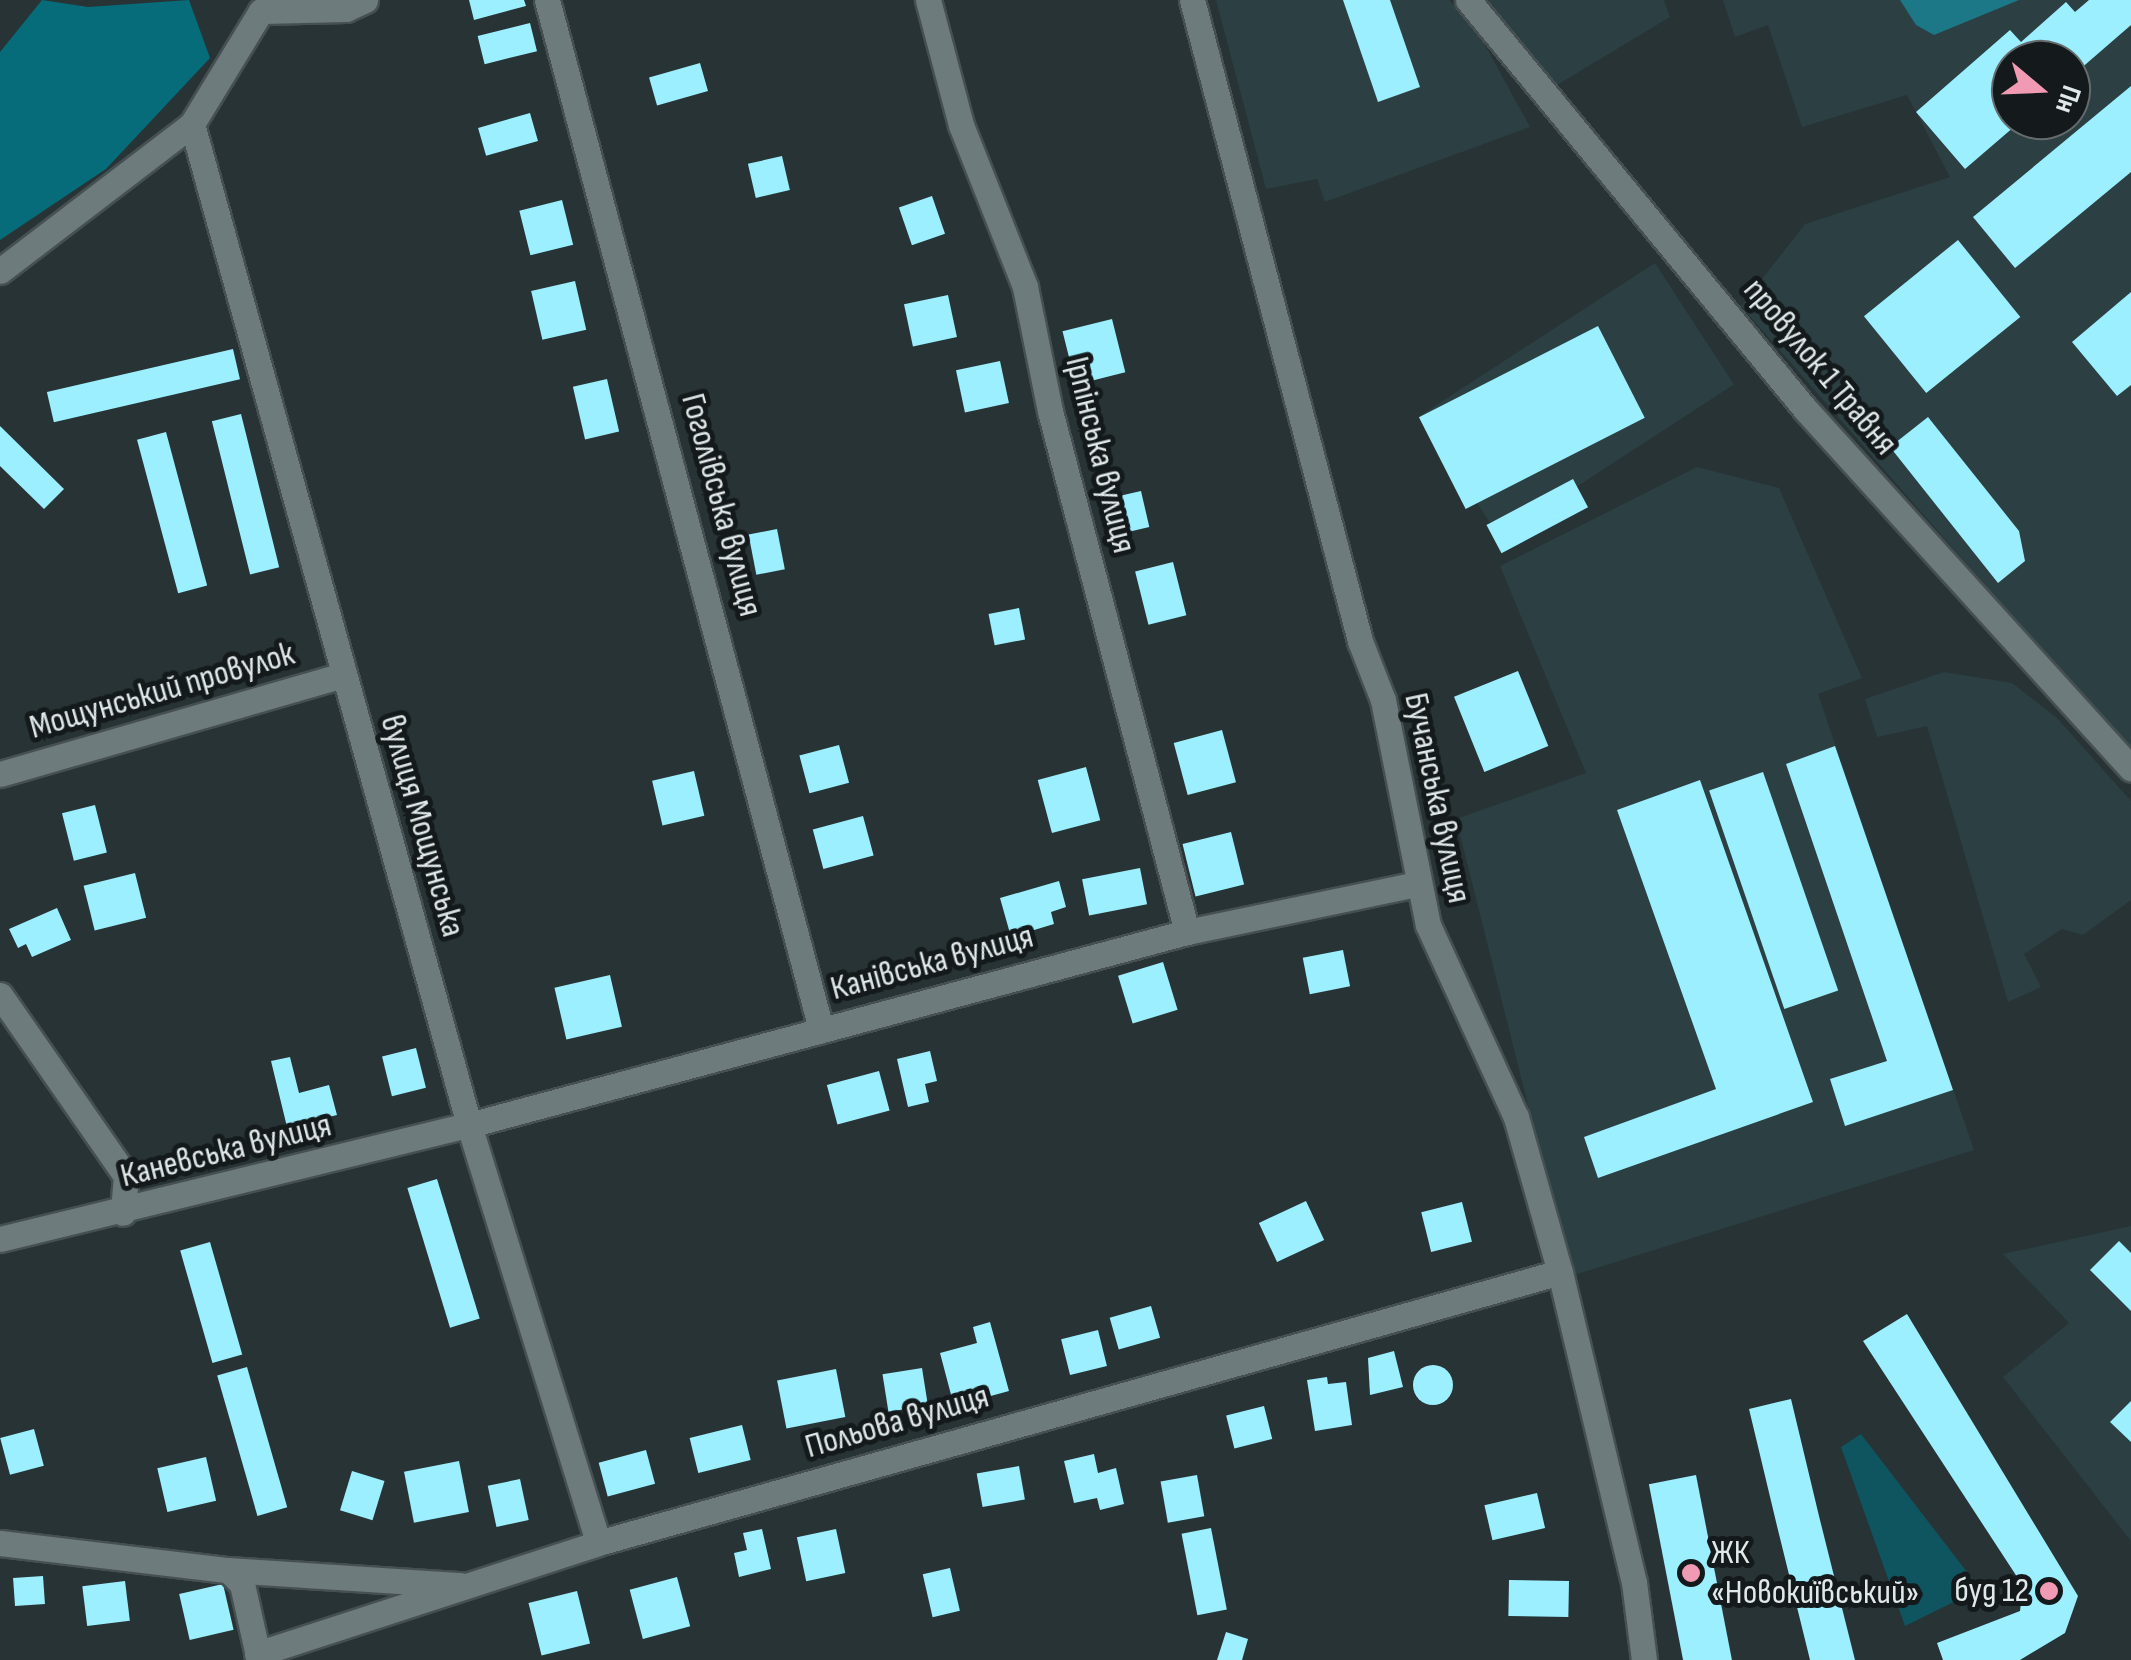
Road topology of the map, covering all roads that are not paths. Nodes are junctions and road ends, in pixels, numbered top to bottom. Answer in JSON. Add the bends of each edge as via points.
{"nodes":[{"id":1,"x":365,"y":0,"type":"edge"},
{"id":2,"x":547,"y":0,"type":"edge"},
{"id":3,"x":928,"y":0,"type":"edge"},
{"id":4,"x":1192,"y":0,"type":"edge"},
{"id":5,"x":1468,"y":0,"type":"edge"},
{"id":6,"x":192,"y":124,"type":"junction"},
{"id":7,"x":0,"y":271,"type":"edge"},
{"id":8,"x":344,"y":676,"type":"junction"},
{"id":9,"x":2131,"y":768,"type":"edge"},
{"id":10,"x":0,"y":774,"type":"edge"},
{"id":11,"x":1417,"y":884,"type":"junction"},
{"id":12,"x":1188,"y":932,"type":"junction"},
{"id":13,"x":0,"y":996,"type":"edge"},
{"id":14,"x":821,"y":1029,"type":"junction"},
{"id":15,"x":469,"y":1126,"type":"junction"},
{"id":16,"x":123,"y":1214,"type":"junction"},
{"id":17,"x":0,"y":1240,"type":"edge"},
{"id":18,"x":1560,"y":1272,"type":"junction"},
{"id":19,"x":0,"y":1543,"type":"edge"},
{"id":20,"x":598,"y":1544,"type":"junction"},
{"id":21,"x":228,"y":1570,"type":"junction"},
{"id":22,"x":477,"y":1586,"type":"junction"},
{"id":23,"x":258,"y":1657,"type":"edge"},
{"id":24,"x":1644,"y":1660,"type":"edge"}],
"edges":[{"from":1,"to":6,"type":"street","via":[[346,9],[261,11]]},
{"from":2,"to":14,"type":"street","name":"Гоголівська вулиця"},
{"from":3,"to":12,"type":"street","name":"Ірпінська вулиця","via":[[961,125],[1025,287],[1050,411]]},
{"from":4,"to":11,"type":"street","name":"Бучанська вулиця","via":[[1360,642],[1383,700]]},
{"from":5,"to":9,"type":"street","name":"провулок 1 Травня","via":[[1806,410]]},
{"from":6,"to":7,"type":"street"},
{"from":6,"to":8,"type":"street","name":"вулиця Мощунська"},
{"from":8,"to":10,"type":"street","name":"Мощунський провулок"},
{"from":8,"to":15,"type":"street","name":"вулиця Мощунська"},
{"from":11,"to":12,"type":"street","name":"Канівська вулиця"},
{"from":11,"to":18,"type":"street","name":"Бучанська вулиця","via":[[1516,1116]]},
{"from":12,"to":14,"type":"street","name":"Канівська вулиця"},
{"from":13,"to":16,"type":"street","via":[[126,1176]]},
{"from":14,"to":15,"type":"street","name":"Канівська вулиця"},
{"from":15,"to":16,"type":"street","name":"Каневська вулиця"},
{"from":15,"to":20,"type":"street","name":"вулиця Мощунська"},
{"from":16,"to":17,"type":"street","name":"Каневська вулиця"},
{"from":18,"to":20,"type":"street","name":"Польова вулиця"},
{"from":18,"to":24,"type":"street","name":"Бучанська вулиця","via":[[1634,1582]]},
{"from":19,"to":21,"type":"street"},
{"from":20,"to":22,"type":"street","name":"Польова вулиця"},
{"from":21,"to":22,"type":"street"},
{"from":21,"to":23,"type":"street","name":"Польова вулиця","via":[[242,1584]]},
{"from":22,"to":23,"type":"street","name":"Польова вулиця"}]}
